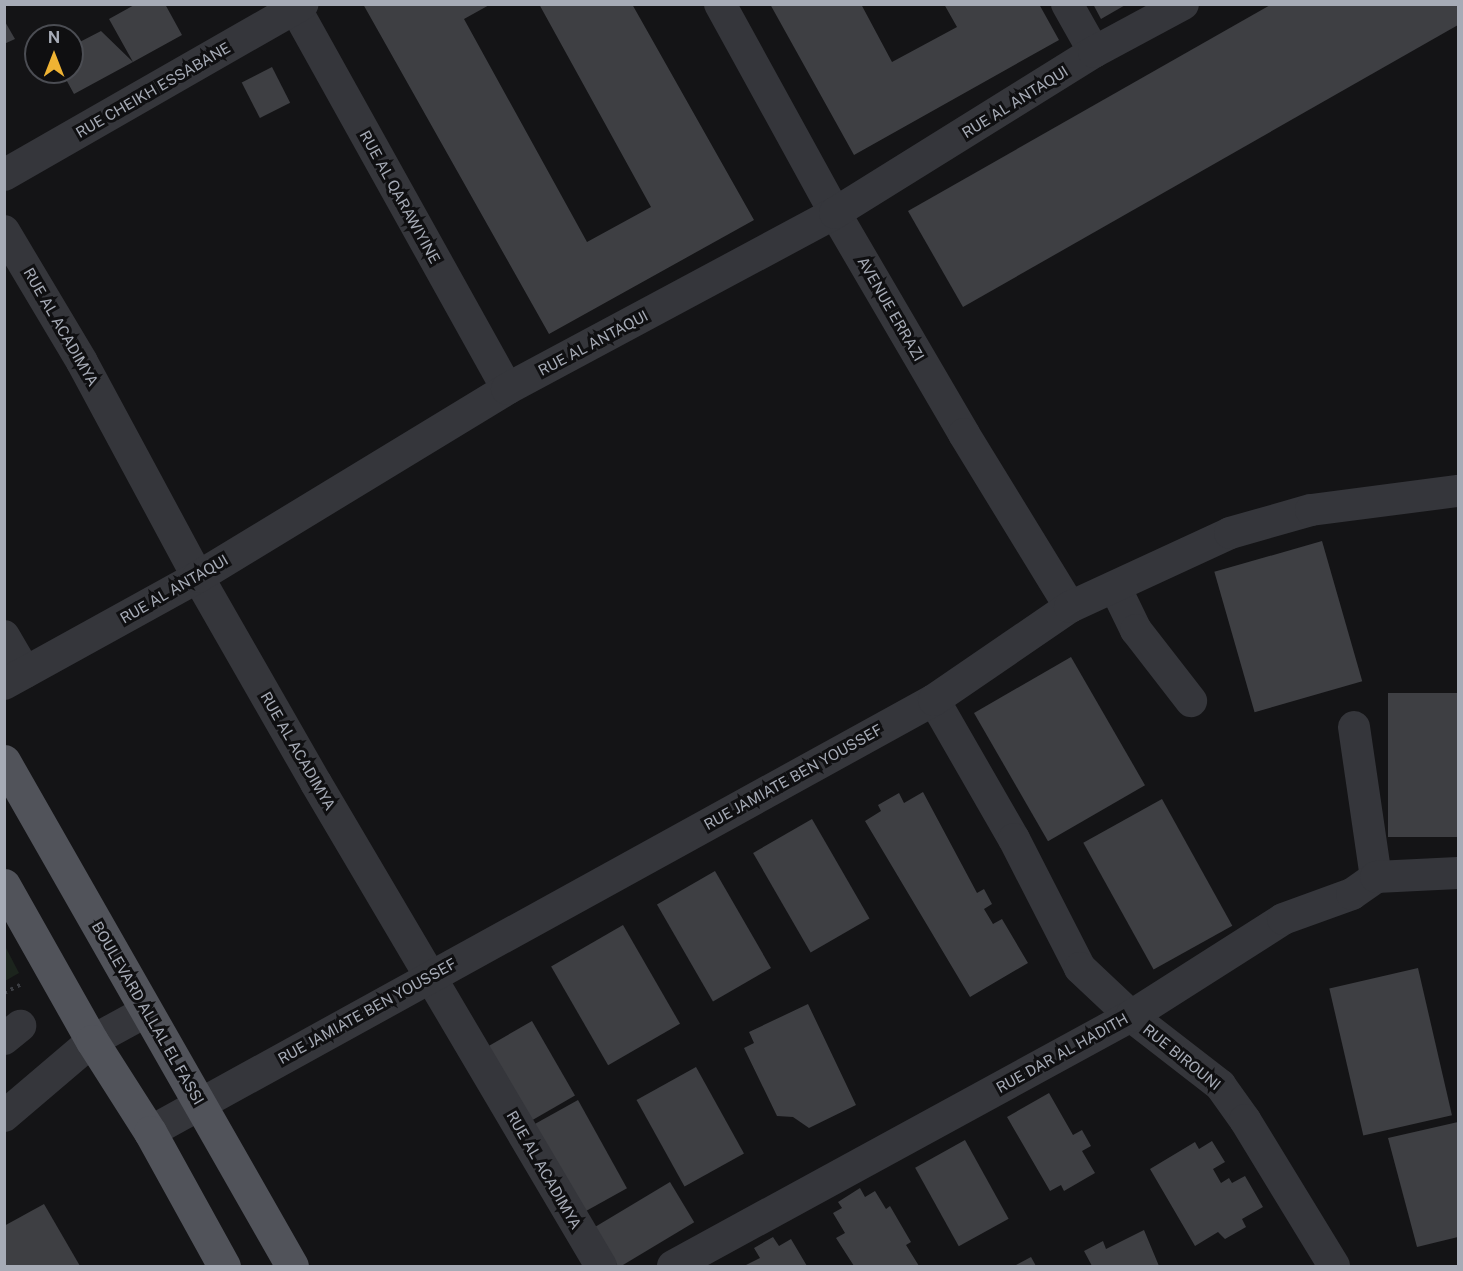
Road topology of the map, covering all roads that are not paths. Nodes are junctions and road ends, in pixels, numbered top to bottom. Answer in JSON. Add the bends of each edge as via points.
{"nodes":[{"id":1,"x":720,"y":4,"type":"edge"},
{"id":2,"x":1067,"y":4,"type":"edge"},
{"id":3,"x":1183,"y":4,"type":"edge"},
{"id":4,"x":296,"y":6,"type":"edge"},
{"id":5,"x":1094,"y":52,"type":"junction"},
{"id":6,"x":4,"y":175,"type":"edge"},
{"id":7,"x":835,"y":213,"type":"junction"},
{"id":8,"x":4,"y":231,"type":"edge"},
{"id":9,"x":507,"y":389,"type":"junction"},
{"id":10,"x":1458,"y":491,"type":"edge"},
{"id":11,"x":198,"y":577,"type":"junction"},
{"id":12,"x":1115,"y":587,"type":"junction"},
{"id":13,"x":1070,"y":608,"type":"junction"},
{"id":14,"x":4,"y":636,"type":"edge"},
{"id":15,"x":15,"y":678,"type":"edge"},
{"id":16,"x":934,"y":700,"type":"junction"},
{"id":17,"x":1191,"y":701,"type":"dead end"},
{"id":18,"x":1354,"y":727,"type":"dead end"},
{"id":19,"x":4,"y":761,"type":"edge"},
{"id":20,"x":1458,"y":873,"type":"edge"},
{"id":21,"x":1376,"y":877,"type":"junction"},
{"id":22,"x":4,"y":885,"type":"edge"},
{"id":23,"x":430,"y":976,"type":"junction"},
{"id":24,"x":146,"y":1012,"type":"junction"},
{"id":25,"x":1131,"y":1016,"type":"junction"},
{"id":26,"x":92,"y":1041,"type":"junction"},
{"id":27,"x":201,"y":1103,"type":"junction"},
{"id":28,"x":4,"y":1116,"type":"edge"},
{"id":29,"x":150,"y":1132,"type":"junction"},
{"id":30,"x":1329,"y":1265,"type":"edge"},
{"id":31,"x":225,"y":1266,"type":"edge"},
{"id":32,"x":292,"y":1266,"type":"edge"},
{"id":33,"x":601,"y":1266,"type":"edge"},
{"id":34,"x":673,"y":1266,"type":"edge"}],
"edges":[{"from":1,"to":7,"type":"street","name":"AVENUE ERRAZI"},
{"from":2,"to":5,"type":"street"},
{"from":3,"to":5,"type":"street","name":"RUE AL ANTAQUI"},
{"from":4,"to":6,"type":"street","name":"RUE CHEIKH ESSABANE"},
{"from":4,"to":9,"type":"street","name":"RUE AL QARAWIYINE"},
{"from":5,"to":7,"type":"street","name":"RUE AL ANTAQUI"},
{"from":7,"to":9,"type":"street","name":"RUE AL ANTAQUI"},
{"from":7,"to":13,"type":"street","name":"AVENUE ERRAZI"},
{"from":8,"to":11,"type":"street","name":"RUE AL ACADIMYA","via":[[82,362]]},
{"from":9,"to":11,"type":"street","name":"RUE AL ANTAQUI"},
{"from":10,"to":12,"type":"street","name":"RUE JAMIATE BEN YOUSSEF","via":[[1311,510],[1230,532]]},
{"from":11,"to":15,"type":"street","name":"RUE AL ANTAQUI"},
{"from":11,"to":23,"type":"street","name":"RUE AL ACADIMYA"},
{"from":12,"to":13,"type":"street","name":"RUE JAMIATE BEN YOUSSEF"},
{"from":12,"to":17,"type":"street","via":[[1136,630]]},
{"from":13,"to":16,"type":"street","name":"RUE JAMIATE BEN YOUSSEF"},
{"from":14,"to":15,"type":"street"},
{"from":16,"to":23,"type":"street","name":"RUE JAMIATE BEN YOUSSEF"},
{"from":16,"to":25,"type":"street","name":"RUE BIROUNI","via":[[1014,839],[1080,968]]},
{"from":18,"to":21,"type":"street"},
{"from":19,"to":24,"type":"main road","name":"BOULEVARD ALLAL EL FASSI"},
{"from":20,"to":21,"type":"street"},
{"from":21,"to":25,"type":"street","name":"RUE DAR AL HADITH","via":[[1352,894],[1283,919]]},
{"from":22,"to":26,"type":"main road"},
{"from":23,"to":27,"type":"street","name":"RUE JAMIATE BEN YOUSSEF"},
{"from":23,"to":33,"type":"street","name":"RUE AL ACADIMYA"},
{"from":24,"to":26,"type":"street"},
{"from":24,"to":27,"type":"main road","name":"BOULEVARD ALLAL EL FASSI"},
{"from":25,"to":30,"type":"street","name":"RUE BIROUNI","via":[[1220,1085],[1245,1120]]},
{"from":25,"to":34,"type":"street","name":"RUE DAR AL HADITH"},
{"from":26,"to":28,"type":"street"},
{"from":26,"to":29,"type":"main road"},
{"from":27,"to":29,"type":"street","name":"RUE JAMIATE BEN YOUSSEF"},
{"from":27,"to":32,"type":"main road","name":"BOULEVARD ALLAL EL FASSI"},
{"from":29,"to":31,"type":"main road"}]}
